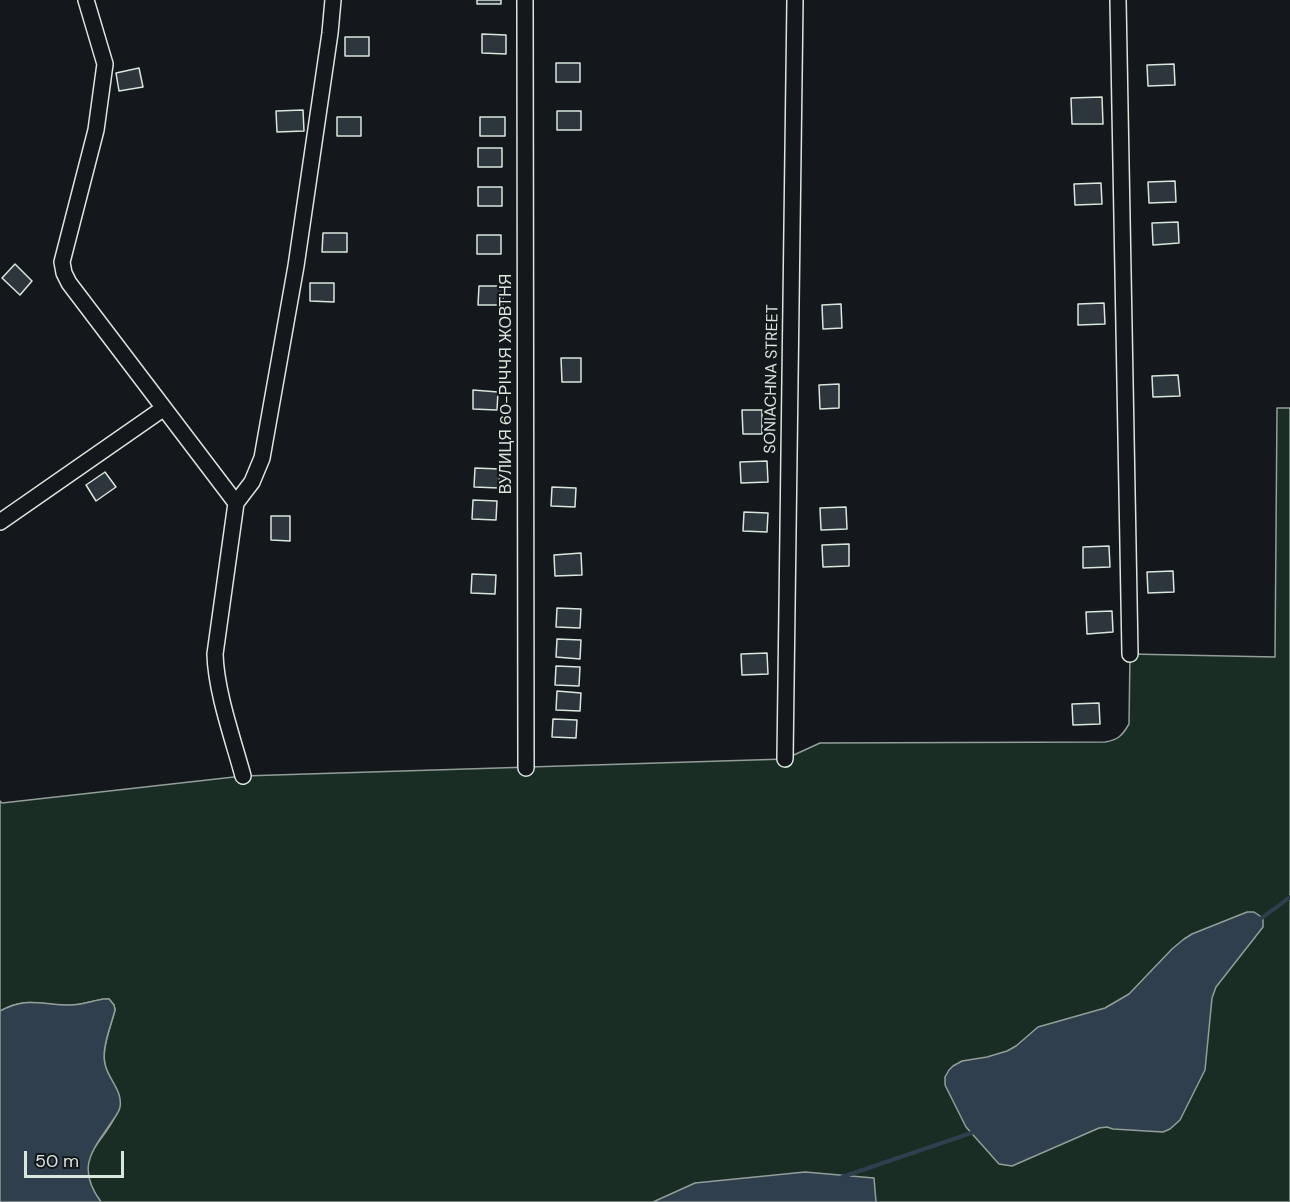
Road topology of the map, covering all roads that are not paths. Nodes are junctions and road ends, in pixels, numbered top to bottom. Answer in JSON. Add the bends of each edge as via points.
{"nodes":[{"id":1,"x":86,"y":0,"type":"edge"},
{"id":2,"x":333,"y":0,"type":"edge"},
{"id":3,"x":525,"y":0,"type":"edge"},
{"id":4,"x":795,"y":0,"type":"edge"},
{"id":5,"x":1118,"y":0,"type":"edge"},
{"id":6,"x":164,"y":408,"type":"junction"},
{"id":7,"x":236,"y":503,"type":"junction"},
{"id":8,"x":0,"y":522,"type":"edge"},
{"id":9,"x":1130,"y":654,"type":"dead end"},
{"id":10,"x":785,"y":759,"type":"dead end"},
{"id":11,"x":526,"y":768,"type":"dead end"},
{"id":12,"x":243,"y":776,"type":"dead end"}],
"edges":[{"from":1,"to":6,"type":"street","via":[[105,64],[96,130],[62,262],[64,273]]},
{"from":2,"to":7,"type":"street","via":[[296,266],[262,458],[252,482]]},
{"from":3,"to":11,"type":"street","name":"ВУЛИЦЯ 60-РІЧЧЯ ЖОВТНЯ"},
{"from":4,"to":10,"type":"street","name":"SONIACHNA STREET"},
{"from":5,"to":9,"type":"street"},
{"from":6,"to":7,"type":"street"},
{"from":6,"to":8,"type":"street"},
{"from":7,"to":12,"type":"street","via":[[215,668]]}]}
